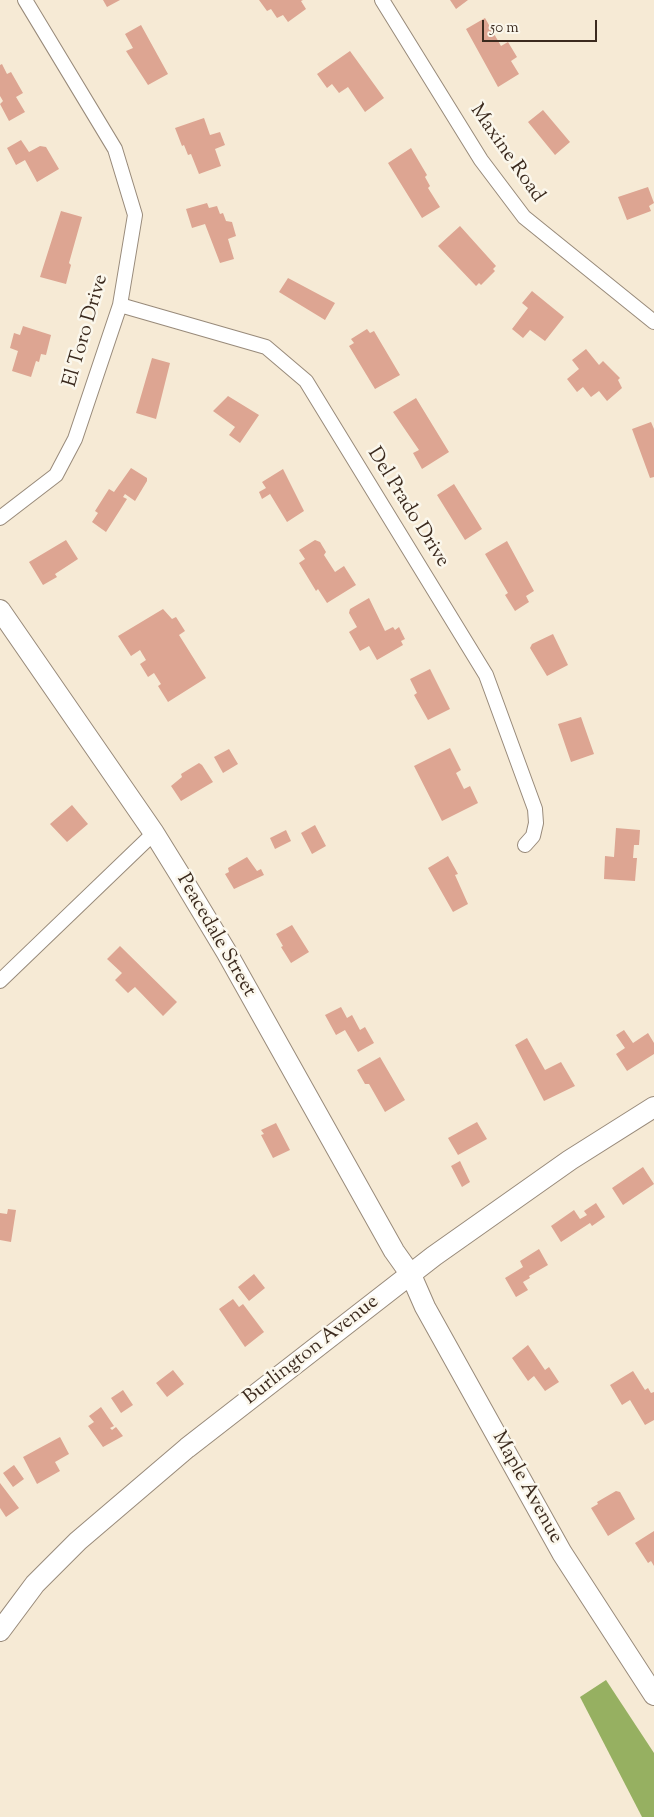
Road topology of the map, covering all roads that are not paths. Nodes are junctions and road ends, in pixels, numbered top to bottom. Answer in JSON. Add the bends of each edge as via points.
{"nodes":[{"id":1,"x":25,"y":0,"type":"edge"},
{"id":2,"x":382,"y":0,"type":"edge"},
{"id":3,"x":120,"y":305,"type":"junction"},
{"id":4,"x":654,"y":322,"type":"edge"},
{"id":5,"x":0,"y":518,"type":"edge"},
{"id":6,"x":0,"y":610,"type":"edge"},
{"id":7,"x":154,"y":833,"type":"junction"},
{"id":8,"x":525,"y":845,"type":"dead end"},
{"id":9,"x":0,"y":980,"type":"edge"},
{"id":10,"x":654,"y":1107,"type":"edge"},
{"id":11,"x":411,"y":1275,"type":"junction"},
{"id":12,"x":0,"y":1631,"type":"edge"},
{"id":13,"x":654,"y":1695,"type":"edge"}],
"edges":[{"from":1,"to":3,"type":"street","name":"El Toro Drive","via":[[115,149],[135,214]]},
{"from":2,"to":4,"type":"street","name":"Maxine Road","via":[[481,160],[524,217]]},
{"from":3,"to":5,"type":"street","name":"El Toro Drive","via":[[75,439],[56,475]]},
{"from":3,"to":8,"type":"street","name":"Del Prado Drive","via":[[266,348],[306,381],[486,675],[535,809],[533,836]]},
{"from":6,"to":7,"type":"main road","name":"Peacedale Street"},
{"from":7,"to":9,"type":"street"},
{"from":7,"to":11,"type":"main road","name":"Peacedale Street","via":[[227,953],[394,1251]]},
{"from":10,"to":11,"type":"main road","name":"Burlington Avenue","via":[[570,1160]]},
{"from":11,"to":12,"type":"main road","name":"Burlington Avenue","via":[[187,1448],[106,1516],[35,1584]]},
{"from":11,"to":13,"type":"main road","name":"Maple Avenue","via":[[425,1307],[562,1553]]}]}
